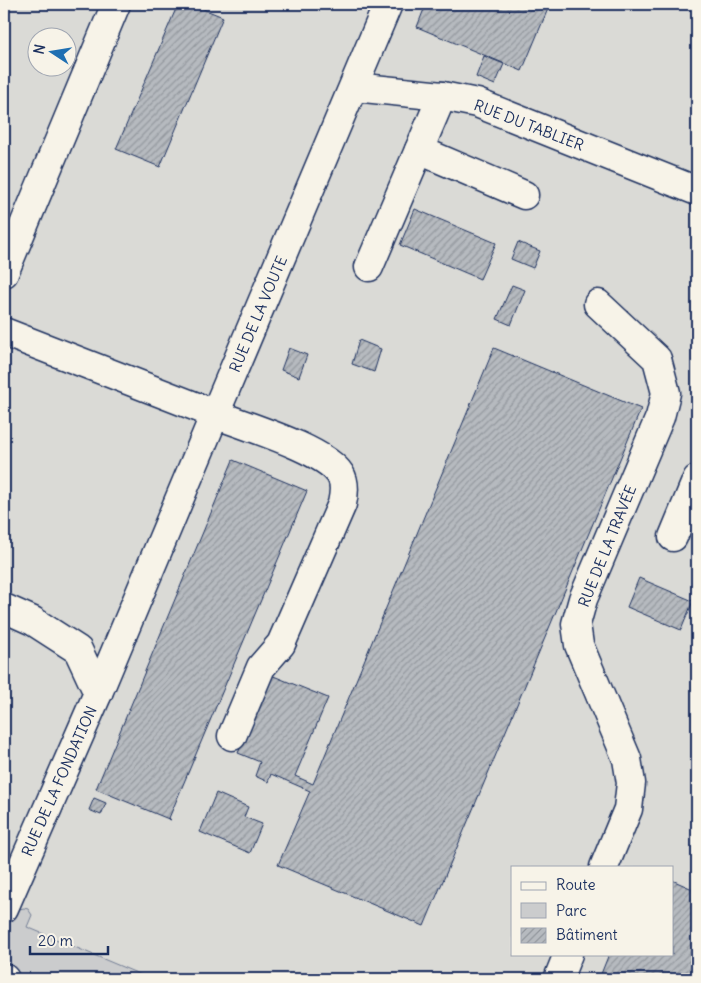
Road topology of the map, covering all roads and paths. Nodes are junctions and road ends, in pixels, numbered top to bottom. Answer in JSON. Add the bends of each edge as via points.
{"nodes":[{"id":1,"x":116,"y":4,"type":"edge"},
{"id":2,"x":388,"y":4,"type":"edge"},
{"id":3,"x":354,"y":87,"type":"junction"},
{"id":4,"x":442,"y":96,"type":"junction"},
{"id":5,"x":419,"y":150,"type":"junction"},
{"id":6,"x":697,"y":191,"type":"edge"},
{"id":7,"x":524,"y":195,"type":"dead end"},
{"id":8,"x":15,"y":216,"type":"edge"},
{"id":9,"x":369,"y":267,"type":"dead end"},
{"id":10,"x":4,"y":273,"type":"edge"},
{"id":11,"x":598,"y":304,"type":"dead end"},
{"id":12,"x":4,"y":332,"type":"edge"},
{"id":13,"x":215,"y":414,"type":"junction"},
{"id":14,"x":697,"y":479,"type":"edge"},
{"id":15,"x":673,"y":537,"type":"dead end"},
{"id":16,"x":4,"y":608,"type":"edge"},
{"id":17,"x":98,"y":693,"type":"junction"},
{"id":18,"x":232,"y":736,"type":"dead end"},
{"id":19,"x":604,"y":866,"type":"edge"},
{"id":20,"x":4,"y":908,"type":"edge"},
{"id":21,"x":567,"y":956,"type":"edge"},
{"id":22,"x":558,"y":979,"type":"edge"}],
"edges":[{"from":1,"to":8,"type":"lane"},
{"from":2,"to":3,"type":"lane","name":"RUE DE LA VOUTE"},
{"from":3,"to":4,"type":"lane","name":"RUE DU TABLIER"},
{"from":3,"to":13,"type":"lane","name":"RUE DE LA VOUTE"},
{"from":4,"to":5,"type":"lane"},
{"from":4,"to":6,"type":"lane","name":"RUE DU TABLIER","via":[[477,103]]},
{"from":5,"to":7,"type":"lane"},
{"from":5,"to":9,"type":"lane"},
{"from":8,"to":10,"type":"lane"},
{"from":11,"to":19,"type":"lane","name":"RUE DE LA TRAVÉE","via":[[657,360],[666,393],[660,417],[583,599],[576,624],[579,645],[627,759],[631,783],[628,809]]},
{"from":12,"to":13,"type":"lane"},
{"from":13,"to":17,"type":"lane","name":"RUE DE LA VOUTE"},
{"from":13,"to":18,"type":"lane","via":[[315,454],[332,464],[341,476],[344,492],[342,504],[281,644],[261,667]]},
{"from":14,"to":15,"type":"lane"},
{"from":16,"to":17,"type":"lane","name":"RUE DE LA FONDATION","via":[[33,621],[78,650]]},
{"from":17,"to":20,"type":"lane","name":"RUE DE LA FONDATION"},
{"from":21,"to":22,"type":"lane"}]}
